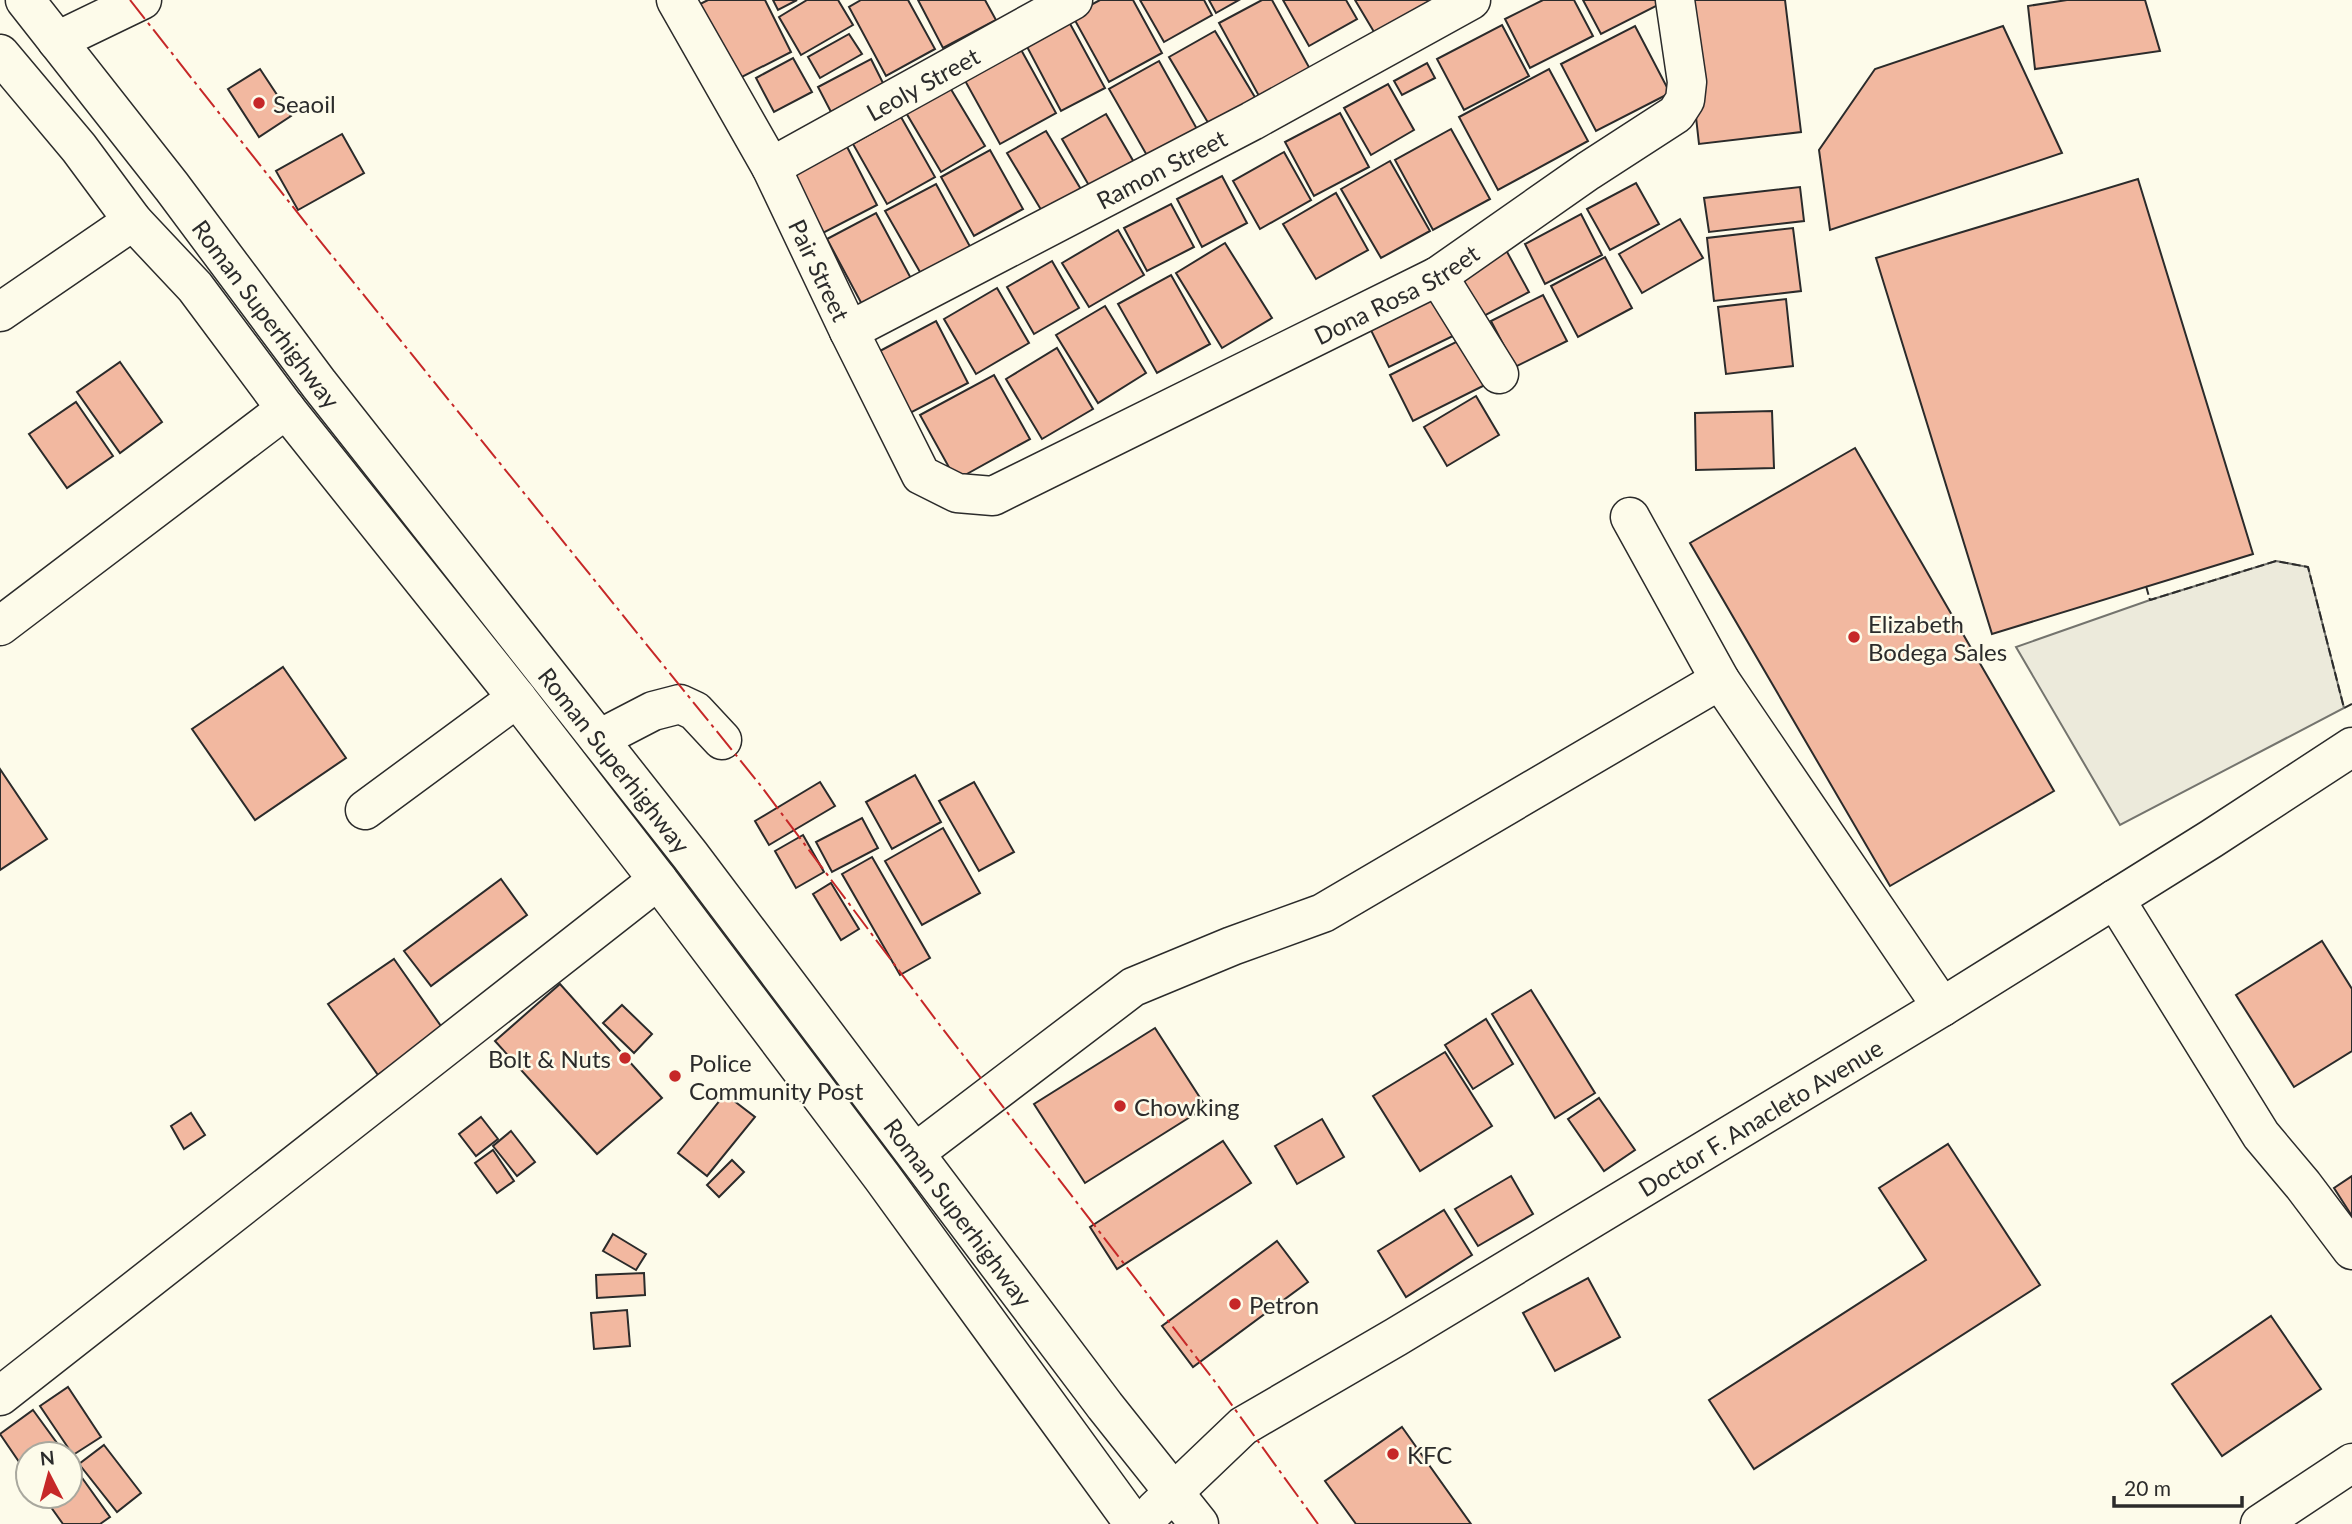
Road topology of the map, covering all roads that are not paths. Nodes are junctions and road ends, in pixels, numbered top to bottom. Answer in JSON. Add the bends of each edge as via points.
{"nodes":[{"id":1,"x":25,"y":0,"type":"edge"},
{"id":2,"x":142,"y":0,"type":"edge"},
{"id":3,"x":1073,"y":0,"type":"edge"},
{"id":4,"x":1471,"y":0,"type":"edge"},
{"id":5,"x":1675,"y":0,"type":"edge"},
{"id":6,"x":684,"y":3,"type":"edge"},
{"id":7,"x":57,"y":41,"type":"junction"},
{"id":8,"x":0,"y":54,"type":"edge"},
{"id":9,"x":771,"y":167,"type":"junction"},
{"id":10,"x":133,"y":221,"type":"junction"},
{"id":11,"x":1438,"y":276,"type":"junction"},
{"id":12,"x":0,"y":312,"type":"edge"},
{"id":13,"x":849,"y":331,"type":"junction"},
{"id":14,"x":1499,"y":374,"type":"dead end"},
{"id":15,"x":286,"y":409,"type":"junction"},
{"id":16,"x":993,"y":496,"type":"joint"},
{"id":17,"x":1630,"y":517,"type":"dead end"},
{"id":18,"x":0,"y":626,"type":"edge"},
{"id":19,"x":1720,"y":680,"type":"junction"},
{"id":20,"x":517,"y":698,"type":"junction"},
{"id":21,"x":599,"y":739,"type":"junction"},
{"id":22,"x":722,"y":740,"type":"dead end"},
{"id":23,"x":2352,"y":747,"type":"edge"},
{"id":24,"x":365,"y":810,"type":"dead end"},
{"id":25,"x":658,"y":880,"type":"junction"},
{"id":26,"x":2116,"y":899,"type":"junction"},
{"id":27,"x":1942,"y":1007,"type":"junction"},
{"id":28,"x":916,"y":1152,"type":"junction"},
{"id":29,"x":2352,"y":1250,"type":"edge"},
{"id":30,"x":0,"y":1396,"type":"edge"},
{"id":31,"x":2352,"y":1463,"type":"edge"},
{"id":32,"x":1174,"y":1493,"type":"junction"},
{"id":33,"x":1136,"y":1524,"type":"edge"},
{"id":34,"x":1199,"y":1524,"type":"edge"},
{"id":35,"x":2260,"y":1524,"type":"edge"}],
"edges":[{"from":1,"to":7,"type":"street","name":"Roman Superhighway"},
{"from":2,"to":7,"type":"street"},
{"from":3,"to":9,"type":"street","name":"Leoly Street"},
{"from":4,"to":13,"type":"street","name":"Ramon Street","via":[[1252,121]]},
{"from":5,"to":11,"type":"street","name":"Dona Rosa Street","via":[[1688,82],[1685,100],[1676,114]]},
{"from":6,"to":9,"type":"street","name":"Pair Street"},
{"from":7,"to":21,"type":"street","name":"Roman Superhighway"},
{"from":8,"to":10,"type":"street","name":"Roman Superhighway"},
{"from":9,"to":13,"type":"street","name":"Pair Street"},
{"from":10,"to":12,"type":"street"},
{"from":10,"to":15,"type":"street","name":"Roman Superhighway","via":[[195,287]]},
{"from":11,"to":14,"type":"street"},
{"from":11,"to":16,"type":"street","name":"Dona Rosa Street"},
{"from":13,"to":16,"type":"street","name":"Pair Street","via":[[921,475],[957,493]]},
{"from":15,"to":18,"type":"street"},
{"from":15,"to":20,"type":"street","name":"Roman Superhighway"},
{"from":17,"to":19,"type":"street"},
{"from":19,"to":27,"type":"street"},
{"from":19,"to":28,"type":"street","via":[[1323,913],[1133,987]]},
{"from":20,"to":24,"type":"street"},
{"from":20,"to":25,"type":"street","name":"Roman Superhighway"},
{"from":21,"to":22,"type":"street","via":[[653,711],[680,704],[695,711]]},
{"from":21,"to":28,"type":"street","name":"Roman Superhighway"},
{"from":23,"to":26,"type":"street","name":"Doctor F. Anacleto Avenue"},
{"from":25,"to":30,"type":"street"},
{"from":25,"to":33,"type":"street","name":"Roman Superhighway","via":[[883,1177]]},
{"from":26,"to":27,"type":"street","name":"Doctor F. Anacleto Avenue"},
{"from":26,"to":29,"type":"street","via":[[2261,1135]]},
{"from":27,"to":32,"type":"street","name":"Doctor F. Anacleto Avenue","via":[[1243,1426]]},
{"from":28,"to":32,"type":"street","name":"Roman Superhighway"},
{"from":31,"to":35,"type":"street"},
{"from":32,"to":33,"type":"street","name":"Doctor F. Anacleto Avenue"},
{"from":32,"to":34,"type":"street","name":"Roman Superhighway"}]}
